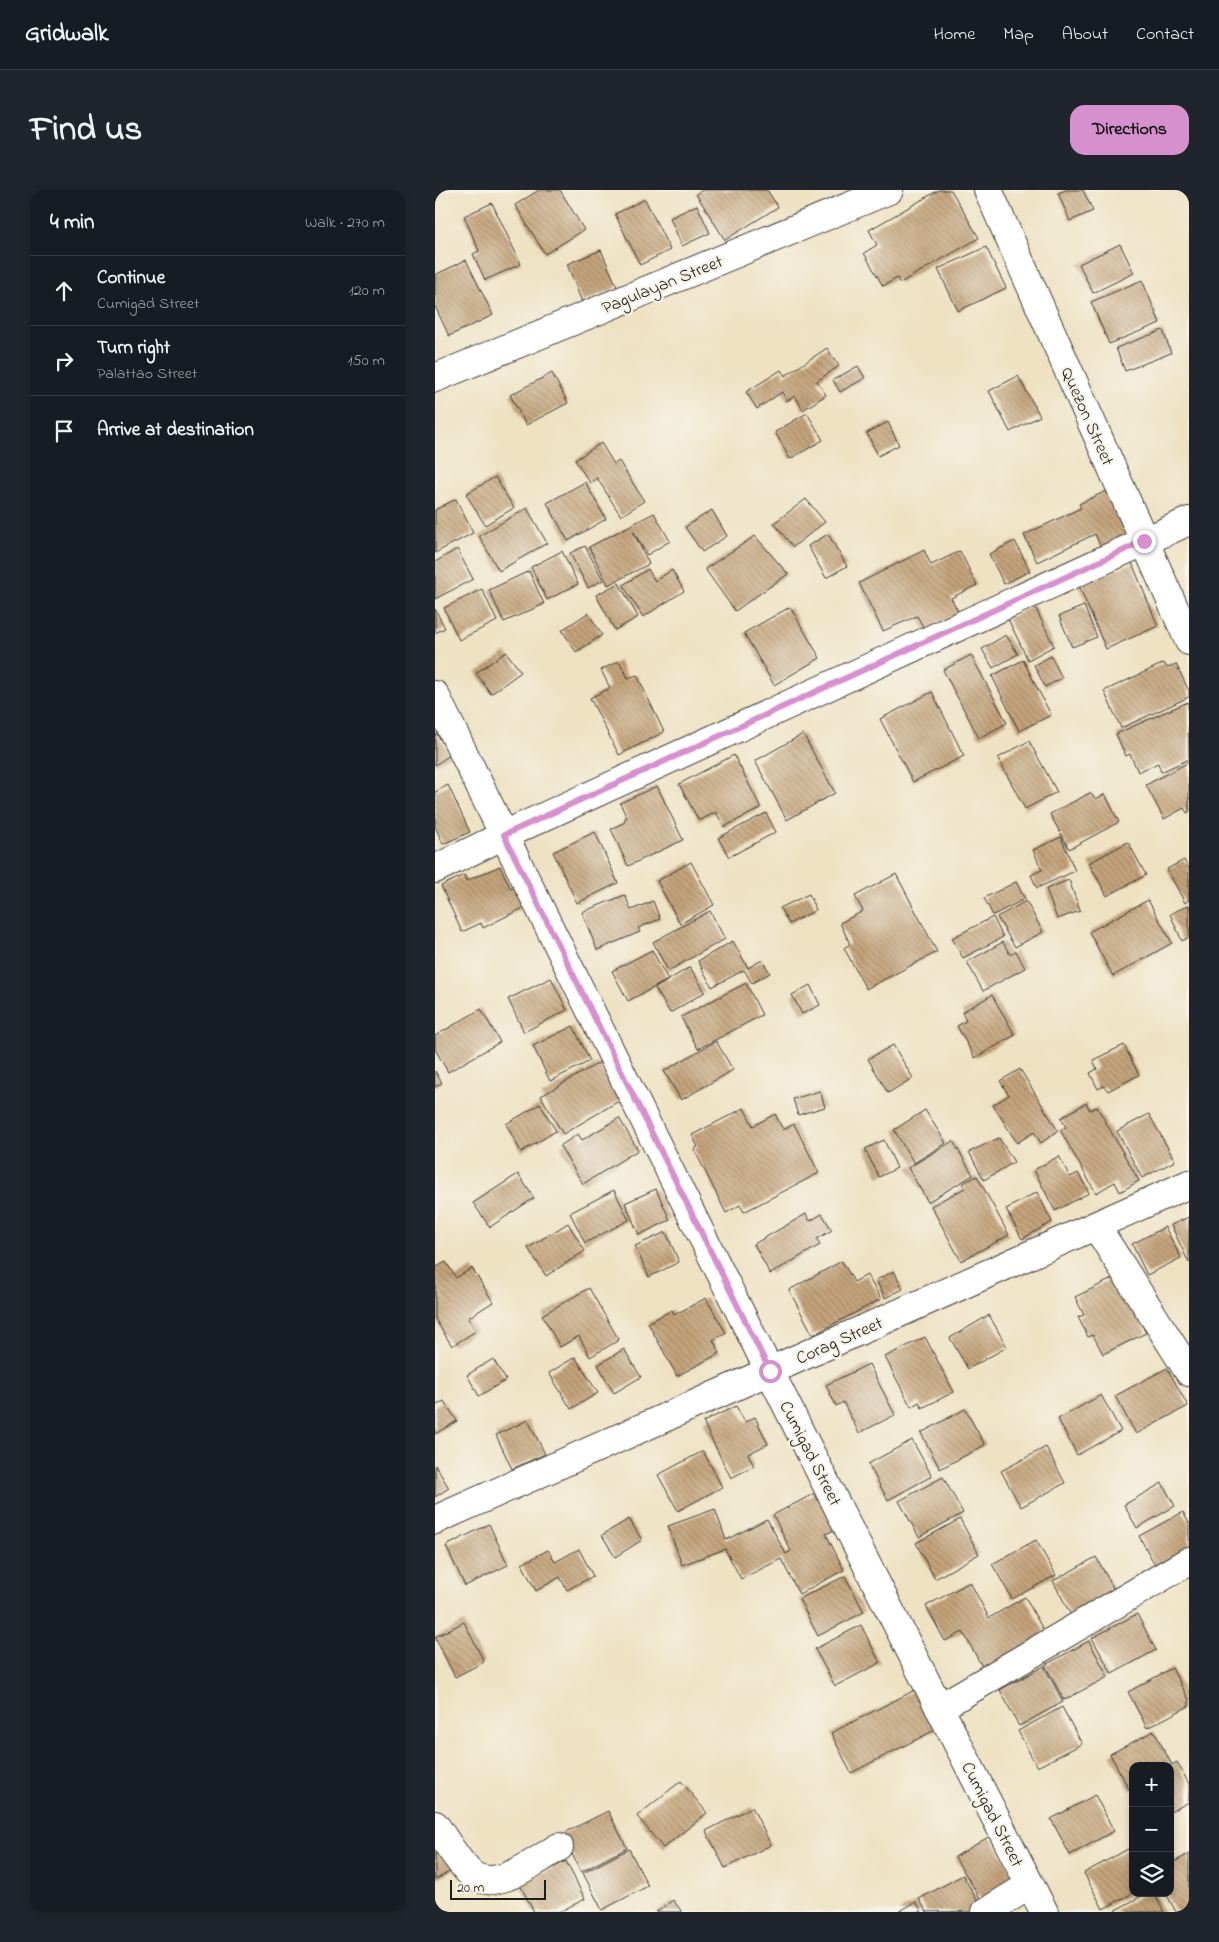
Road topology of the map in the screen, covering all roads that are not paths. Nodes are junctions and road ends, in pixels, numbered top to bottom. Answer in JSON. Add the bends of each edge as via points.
{"nodes":[{"id":1,"x":889,"y":190,"type":"edge"},
{"id":2,"x":988,"y":190,"type":"edge"},
{"id":3,"x":435,"y":378,"type":"edge"},
{"id":4,"x":1189,"y":521,"type":"edge"},
{"id":5,"x":1144,"y":541,"type":"junction"},
{"id":6,"x":1189,"y":641,"type":"edge"},
{"id":7,"x":435,"y":695,"type":"edge"},
{"id":8,"x":504,"y":835,"type":"junction"},
{"id":9,"x":435,"y":869,"type":"edge"},
{"id":10,"x":1189,"y":1184,"type":"edge"},
{"id":11,"x":1097,"y":1226,"type":"junction"},
{"id":12,"x":770,"y":1371,"type":"junction"},
{"id":13,"x":1189,"y":1372,"type":"edge"},
{"id":14,"x":435,"y":1520,"type":"edge"},
{"id":15,"x":1189,"y":1561,"type":"edge"},
{"id":16,"x":939,"y":1708,"type":"junction"},
{"id":17,"x":435,"y":1825,"type":"edge"},
{"id":18,"x":559,"y":1847,"type":"dead end"},
{"id":19,"x":1030,"y":1884,"type":"junction"},
{"id":20,"x":987,"y":1912,"type":"edge"},
{"id":21,"x":1044,"y":1912,"type":"edge"}],
"edges":[{"from":1,"to":3,"type":"street","name":"Pagulayan Street"},
{"from":2,"to":5,"type":"street","name":"Quezon Street"},
{"from":4,"to":5,"type":"street"},
{"from":5,"to":6,"type":"street","name":"Quezon Street"},
{"from":5,"to":8,"type":"street"},
{"from":7,"to":8,"type":"street","name":"Cumigad Street"},
{"from":8,"to":9,"type":"street"},
{"from":8,"to":12,"type":"street","name":"Cumigad Street"},
{"from":10,"to":11,"type":"street","name":"Corag Street"},
{"from":11,"to":12,"type":"street","name":"Corag Street"},
{"from":11,"to":13,"type":"street"},
{"from":12,"to":14,"type":"street","name":"Corag Street"},
{"from":12,"to":16,"type":"street","name":"Cumigad Street"},
{"from":15,"to":16,"type":"street"},
{"from":16,"to":19,"type":"street","name":"Cumigad Street"},
{"from":17,"to":18,"type":"street","via":[[470,1874],[484,1881],[506,1879]]},
{"from":19,"to":20,"type":"street"},
{"from":19,"to":21,"type":"street","name":"Cumigad Street"}]}
